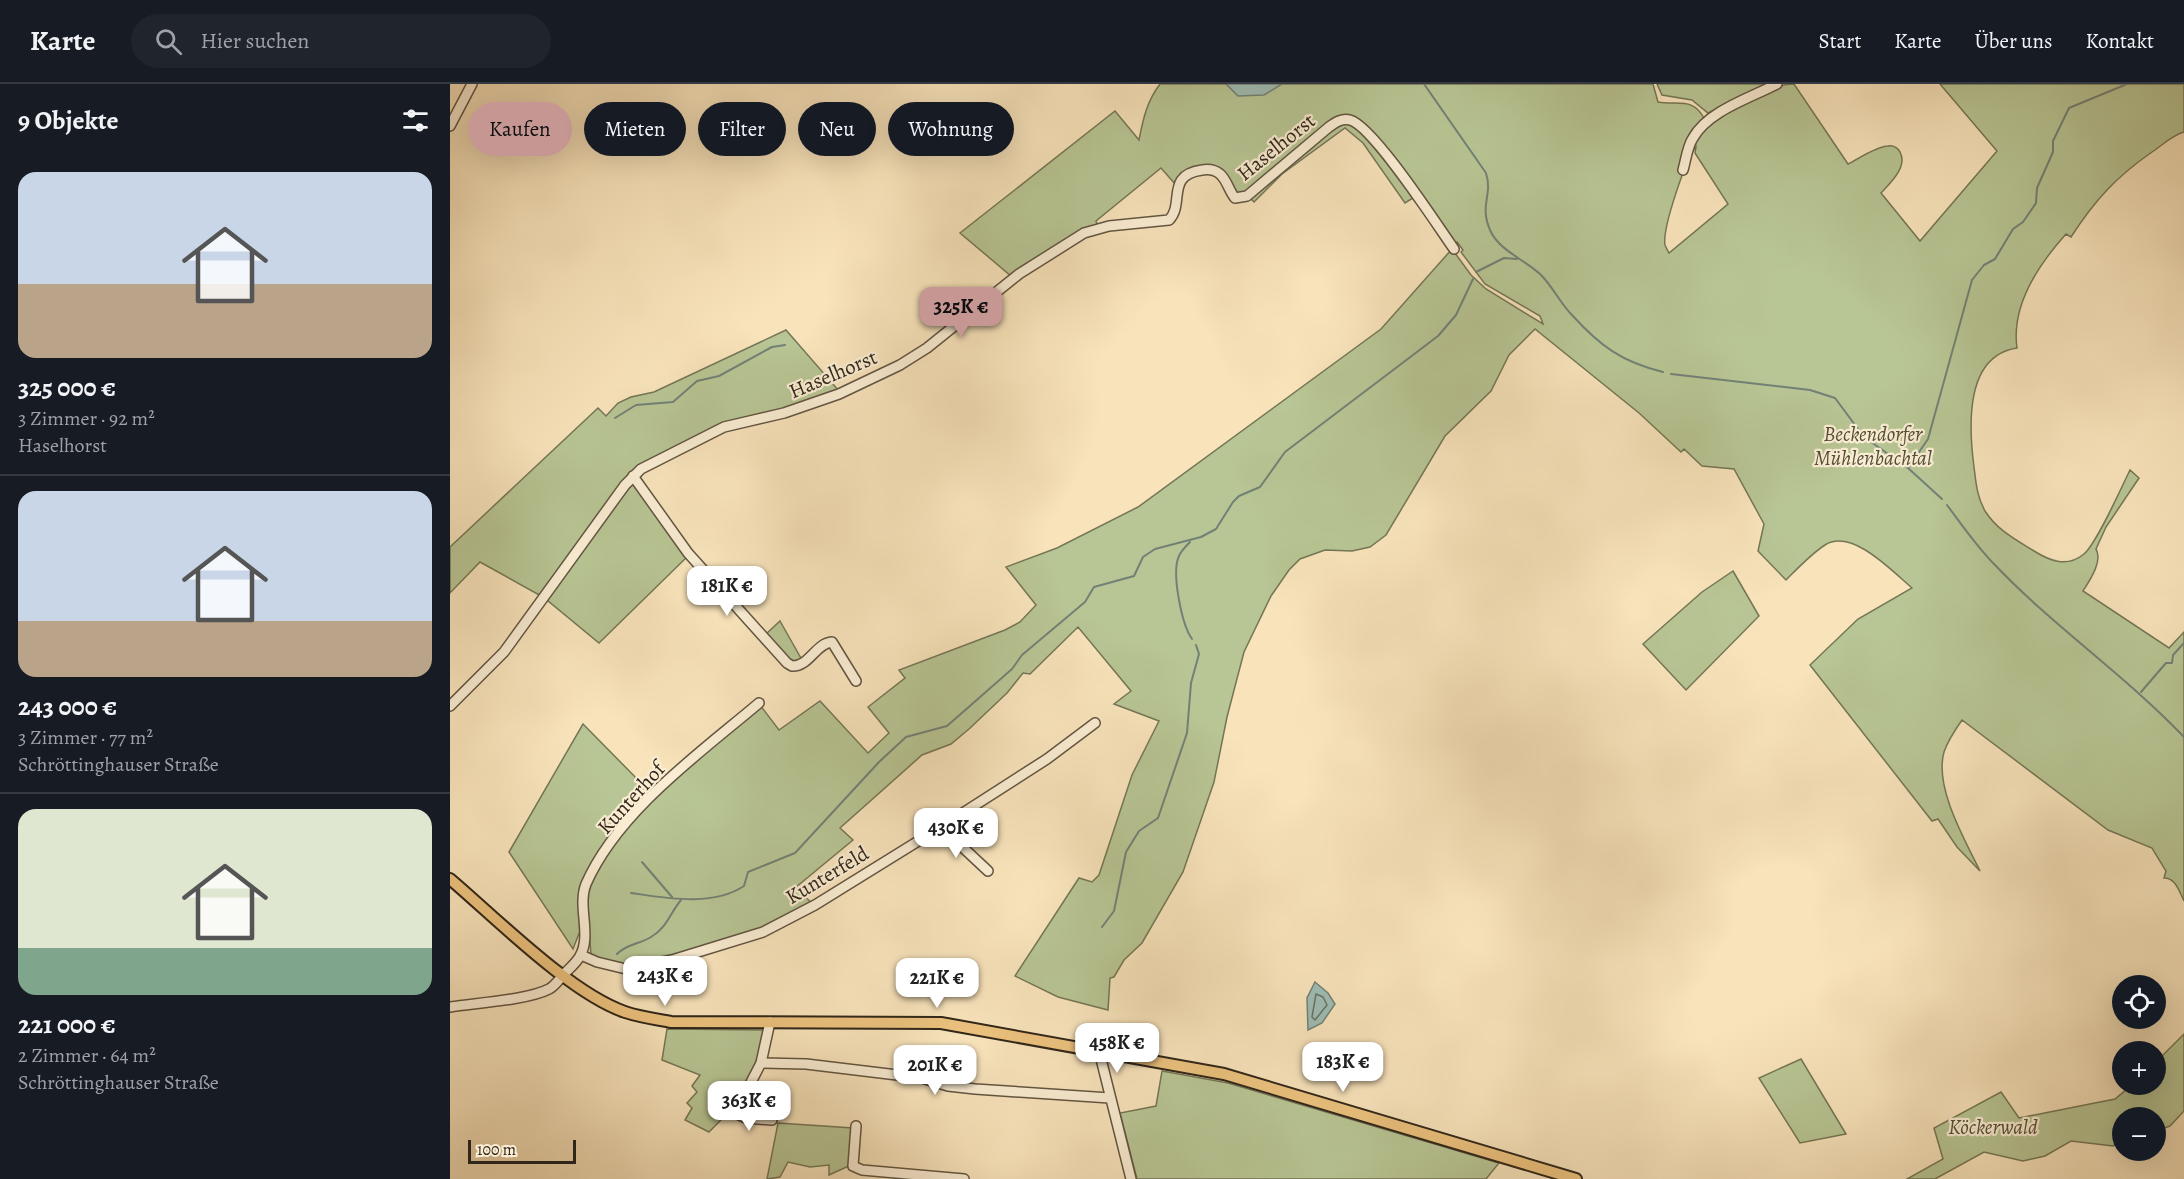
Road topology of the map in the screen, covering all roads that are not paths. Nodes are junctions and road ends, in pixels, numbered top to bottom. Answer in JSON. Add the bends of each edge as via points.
{"nodes":[{"id":1,"x":472,"y":84,"type":"edge"},
{"id":2,"x":1777,"y":84,"type":"edge"},
{"id":3,"x":450,"y":126,"type":"edge"},
{"id":4,"x":1683,"y":170,"type":"dead end"},
{"id":5,"x":1454,"y":249,"type":"dead end"},
{"id":6,"x":633,"y":476,"type":"junction"},
{"id":7,"x":856,"y":681,"type":"dead end"},
{"id":8,"x":759,"y":703,"type":"dead end"},
{"id":9,"x":450,"y":706,"type":"edge"},
{"id":10,"x":1095,"y":723,"type":"dead end"},
{"id":11,"x":941,"y":827,"type":"junction"},
{"id":12,"x":988,"y":871,"type":"dead end"},
{"id":13,"x":450,"y":879,"type":"edge"},
{"id":14,"x":581,"y":955,"type":"junction"},
{"id":15,"x":563,"y":975,"type":"junction"},
{"id":16,"x":450,"y":1007,"type":"edge"},
{"id":17,"x":770,"y":1022,"type":"junction"},
{"id":18,"x":1100,"y":1051,"type":"junction"},
{"id":19,"x":761,"y":1064,"type":"junction"},
{"id":20,"x":1110,"y":1098,"type":"junction"},
{"id":21,"x":772,"y":1120,"type":"dead end"},
{"id":22,"x":856,"y":1126,"type":"dead end"},
{"id":23,"x":964,"y":1179,"type":"edge"},
{"id":24,"x":1131,"y":1179,"type":"edge"},
{"id":25,"x":1576,"y":1179,"type":"edge"}],
"edges":[{"from":1,"to":3,"type":"street"},
{"from":2,"to":4,"type":"street","via":[[1700,128],[1691,141]]},
{"from":5,"to":6,"type":"street","name":"Haselhorst","via":[[1370,134],[1353,121],[1341,120],[1247,196],[1235,198],[1223,177],[1213,171],[1189,174],[1178,184],[1174,210],[1168,220],[1084,232],[1019,273],[927,348],[900,365],[839,394],[784,413],[724,427]]},
{"from":6,"to":7,"type":"street","via":[[688,553],[787,663],[801,664],[825,642],[832,642]]},
{"from":6,"to":9,"type":"street","name":"Haselhorst","via":[[504,652]]},
{"from":8,"to":14,"type":"street","name":"Kunterhof","via":[[665,783],[619,831],[583,894],[585,927]]},
{"from":10,"to":11,"type":"street","name":"Kunterfeld"},
{"from":11,"to":12,"type":"street"},
{"from":11,"to":14,"type":"street","name":"Kunterfeld","via":[[815,905],[739,941],[626,969]]},
{"from":13,"to":15,"type":"main road"},
{"from":14,"to":15,"type":"street"},
{"from":15,"to":16,"type":"street","via":[[550,989],[533,994]]},
{"from":15,"to":17,"type":"main road","via":[[604,1003],[646,1018],[670,1022]]},
{"from":17,"to":18,"type":"main road","via":[[941,1023]]},
{"from":17,"to":19,"type":"street"},
{"from":18,"to":20,"type":"street"},
{"from":18,"to":25,"type":"main road","via":[[1224,1074]]},
{"from":19,"to":20,"type":"street","via":[[806,1064],[922,1078],[948,1086]]},
{"from":19,"to":21,"type":"street","via":[[735,1113]]},
{"from":20,"to":24,"type":"street"},
{"from":22,"to":23,"type":"street","via":[[853,1166]]}]}
